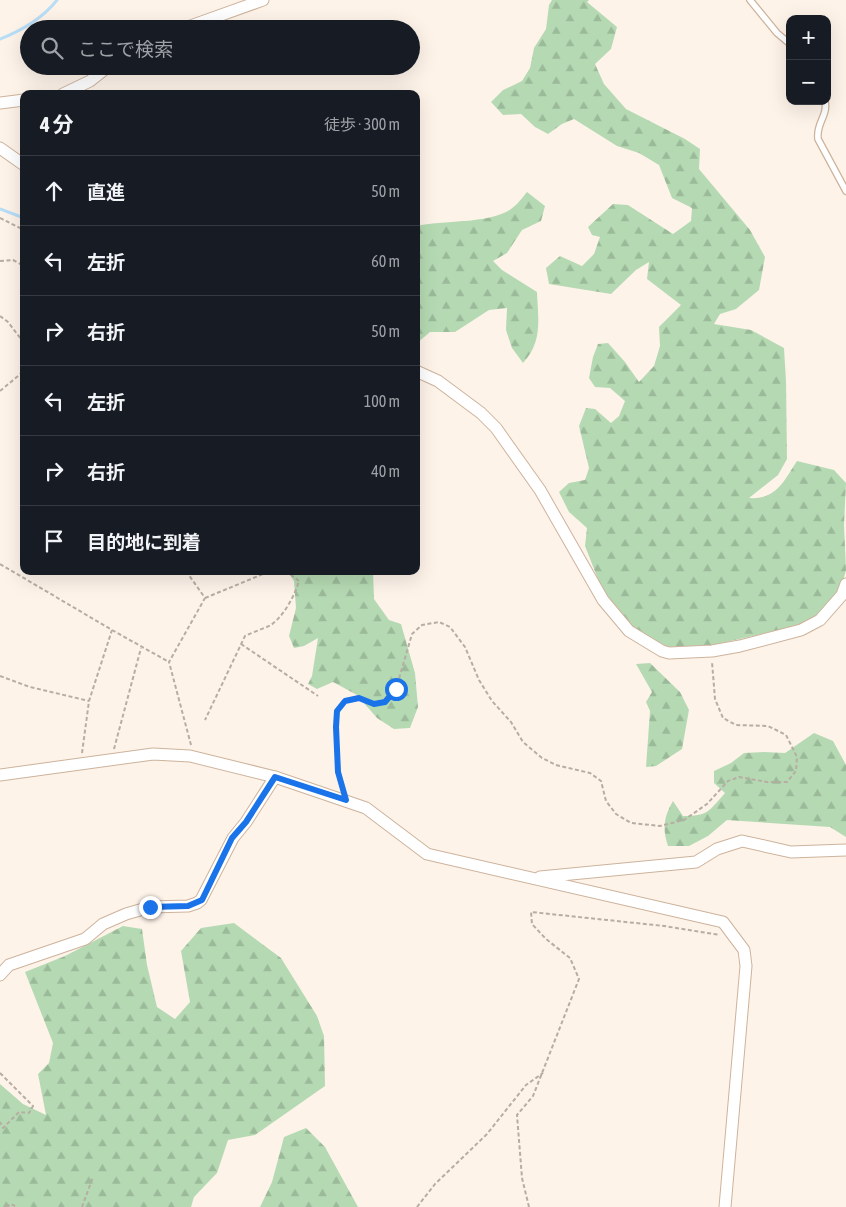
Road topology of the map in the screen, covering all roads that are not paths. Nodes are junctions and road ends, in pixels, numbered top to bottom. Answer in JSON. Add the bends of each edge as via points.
{"nodes":[{"id":1,"x":262,"y":0,"type":"edge"},
{"id":2,"x":750,"y":0,"type":"edge"},
{"id":3,"x":207,"y":20,"type":"edge"},
{"id":4,"x":786,"y":41,"type":"edge"},
{"id":5,"x":98,"y":75,"type":"edge"},
{"id":6,"x":71,"y":90,"type":"edge"},
{"id":7,"x":20,"y":100,"type":"edge"},
{"id":8,"x":0,"y":103,"type":"edge"},
{"id":9,"x":826,"y":105,"type":"edge"},
{"id":10,"x":0,"y":148,"type":"edge"},
{"id":11,"x":20,"y":162,"type":"edge"},
{"id":12,"x":846,"y":191,"type":"edge"},
{"id":13,"x":420,"y":373,"type":"edge"},
{"id":14,"x":846,"y":584,"type":"edge"},
{"id":15,"x":0,"y":775,"type":"edge"},
{"id":16,"x":275,"y":777,"type":"junction"},
{"id":17,"x":846,"y":850,"type":"edge"},
{"id":18,"x":531,"y":878,"type":"junction"},
{"id":19,"x":0,"y":975,"type":"edge"},
{"id":20,"x":725,"y":1207,"type":"edge"}],
"edges":[{"from":1,"to":3,"type":"street"},
{"from":2,"to":4,"type":"lane"},
{"from":5,"to":6,"type":"street"},
{"from":7,"to":8,"type":"street"},
{"from":9,"to":12,"type":"lane","via":[[817,130],[818,139]]},
{"from":10,"to":11,"type":"street"},
{"from":13,"to":14,"type":"street","via":[[438,381],[496,428],[540,490],[603,600],[630,631],[662,651],[712,651],[801,630],[826,614],[842,595]]},
{"from":15,"to":16,"type":"street","via":[[153,754],[194,757]]},
{"from":16,"to":18,"type":"street","via":[[366,808],[427,854]]},
{"from":16,"to":19,"type":"street","via":[[232,838],[202,900],[188,906],[150,907],[126,914],[103,924],[84,938],[9,965]]},
{"from":17,"to":18,"type":"street","via":[[791,852],[742,841],[717,848],[696,862]]},
{"from":18,"to":20,"type":"street","via":[[723,922],[744,950],[746,966]]}]}
